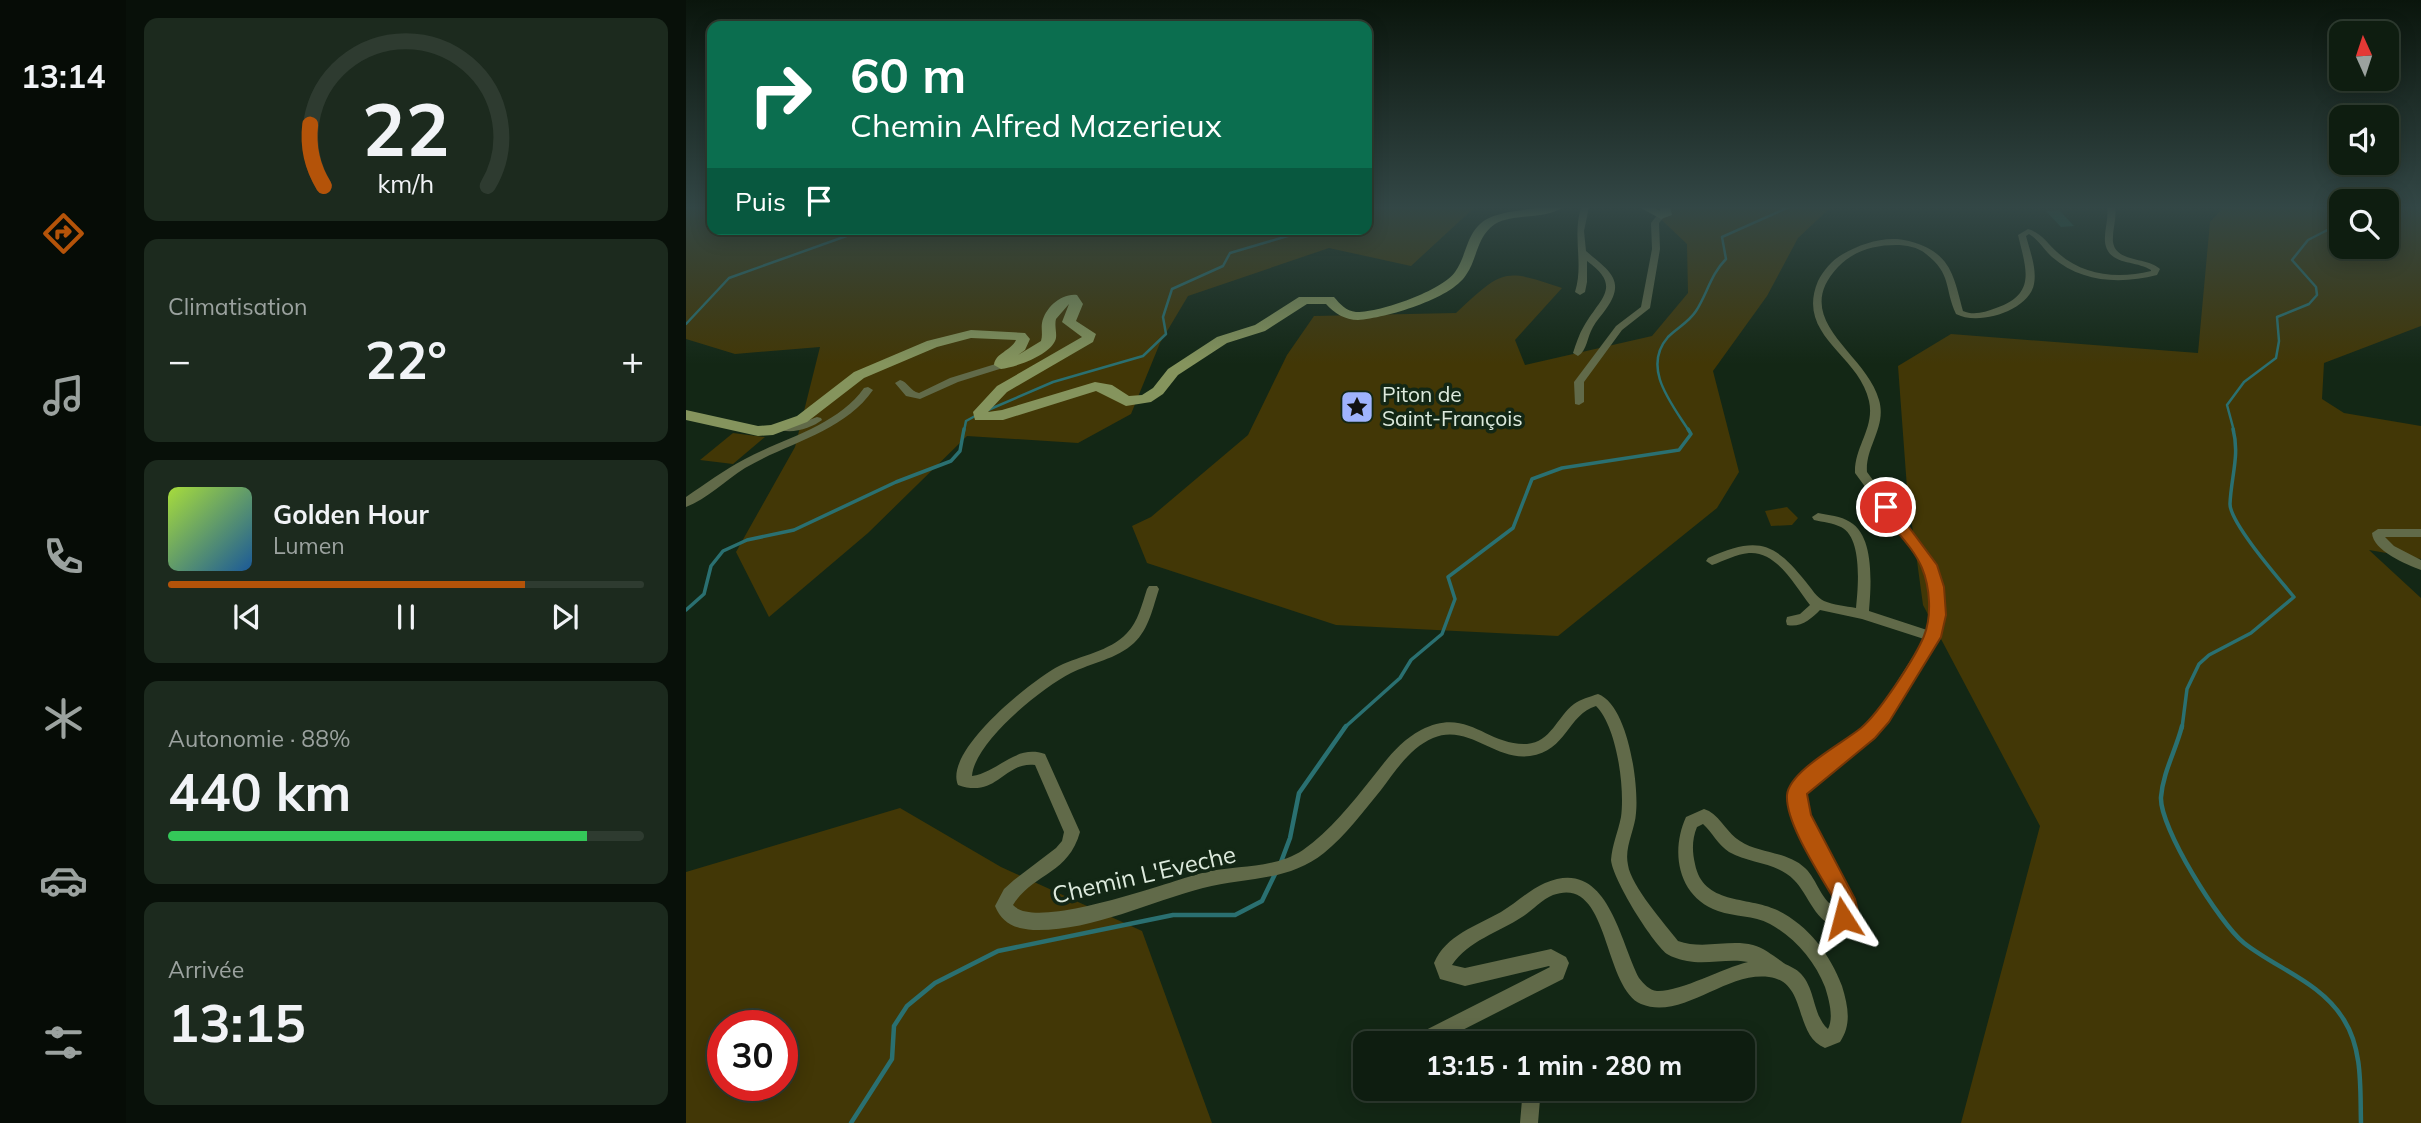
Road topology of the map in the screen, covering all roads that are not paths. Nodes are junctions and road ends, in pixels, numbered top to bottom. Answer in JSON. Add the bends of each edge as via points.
{"nodes":[{"id":1,"x":1466,"y":259,"type":"edge"},
{"id":2,"x":1581,"y":259,"type":"edge"},
{"id":3,"x":1590,"y":259,"type":"edge"},
{"id":4,"x":1654,"y":259,"type":"edge"},
{"id":5,"x":1837,"y":259,"type":"edge"},
{"id":6,"x":1939,"y":259,"type":"edge"},
{"id":7,"x":2026,"y":259,"type":"edge"},
{"id":8,"x":2062,"y":259,"type":"edge"},
{"id":9,"x":2124,"y":259,"type":"edge"},
{"id":10,"x":1580,"y":292,"type":"dead end"},
{"id":11,"x":1578,"y":353,"type":"dead end"},
{"id":12,"x":1002,"y":365,"type":"junction"},
{"id":13,"x":900,"y":383,"type":"dead end"},
{"id":14,"x":1579,"y":402,"type":"dead end"},
{"id":15,"x":686,"y":415,"type":"edge"},
{"id":16,"x":782,"y":428,"type":"junction"},
{"id":17,"x":686,"y":503,"type":"edge"},
{"id":18,"x":1818,"y":517,"type":"dead end"},
{"id":19,"x":2421,"y":533,"type":"edge"},
{"id":20,"x":1712,"y":561,"type":"dead end"},
{"id":21,"x":2421,"y":565,"type":"edge"},
{"id":22,"x":1153,"y":589,"type":"dead end"},
{"id":23,"x":1818,"y":605,"type":"junction"},
{"id":24,"x":1862,"y":614,"type":"junction"},
{"id":25,"x":1792,"y":621,"type":"dead end"},
{"id":26,"x":1932,"y":637,"type":"junction"},
{"id":27,"x":1778,"y":970,"type":"junction"},
{"id":28,"x":1442,"y":1031,"type":"edge"},
{"id":29,"x":1531,"y":1101,"type":"edge"},
{"id":30,"x":1529,"y":1123,"type":"edge"}],
"edges":[{"from":1,"to":12,"type":"main road","via":[[1461,274],[1420,301],[1357,316],[1341,312],[1328,300],[1304,300],[1260,328],[1218,343],[1173,372],[1146,399],[1126,401],[1107,388],[1090,387],[986,412],[1022,377],[1088,339],[1089,334],[1069,322],[1075,299],[1060,304],[1050,316],[1047,343],[1021,360]]},
{"from":2,"to":10,"type":"street"},
{"from":3,"to":11,"type":"street","via":[[1606,273],[1610,292]]},
{"from":4,"to":14,"type":"street","via":[[1645,308],[1619,328],[1579,382]]},
{"from":5,"to":26,"type":"street","via":[[1820,286],[1818,317],[1861,376],[1876,409],[1861,473],[1929,565],[1936,587]]},
{"from":6,"to":7,"type":"street","via":[[1951,280],[1959,312],[1981,316],[2014,307],[2025,296],[2030,278]]},
{"from":8,"to":9,"type":"street","via":[[2086,272],[2120,280],[2156,269]]},
{"from":12,"to":13,"type":"street","via":[[920,396],[910,394]]},
{"from":12,"to":16,"type":"main road","via":[[1004,357],[1022,343],[1020,336],[984,334],[945,340],[859,375],[802,419]]},
{"from":15,"to":16,"type":"main road","via":[[758,431]]},
{"from":16,"to":17,"type":"street","via":[[808,425],[868,390],[860,401],[799,439],[751,460]]},
{"from":18,"to":24,"type":"street","via":[[1848,526],[1857,537],[1863,559]]},
{"from":19,"to":21,"type":"street","via":[[2386,532],[2378,533],[2378,538]]},
{"from":20,"to":23,"type":"street","via":[[1745,549],[1772,554],[1791,568]]},
{"from":22,"to":27,"type":"street","name":"Chemin L'Eveche","via":[[1140,626],[1130,639],[1046,681],[995,725],[963,772],[963,780],[971,783],[992,777],[1017,758],[1040,759],[1072,832],[1064,853],[1009,894],[1003,906],[1013,918],[1042,922],[1207,879],[1283,868],[1314,851],[1407,746],[1427,733],[1464,729],[1511,748],[1539,748],[1558,735],[1578,705],[1598,700],[1614,717],[1629,797],[1619,853],[1626,883],[1673,948],[1702,954],[1750,952]]},
{"from":23,"to":24,"type":"street"},
{"from":23,"to":25,"type":"street","via":[[1804,618]]},
{"from":24,"to":26,"type":"street"},
{"from":26,"to":27,"type":"street","via":[[1883,716],[1868,733],[1801,784],[1797,794],[1801,817],[1845,899],[1843,918],[1824,911],[1792,867],[1735,846],[1704,816],[1689,826],[1686,855],[1700,893],[1718,903],[1778,920],[1819,957],[1837,998],[1840,1022],[1834,1036],[1825,1039],[1816,1030],[1801,988]]},
{"from":27,"to":28,"type":"street","via":[[1729,974],[1664,1000],[1651,999],[1631,980],[1593,896],[1578,886],[1556,886],[1457,947],[1447,956],[1443,970],[1465,977],[1551,957],[1560,962],[1557,973]]},
{"from":29,"to":30,"type":"street"}]}
